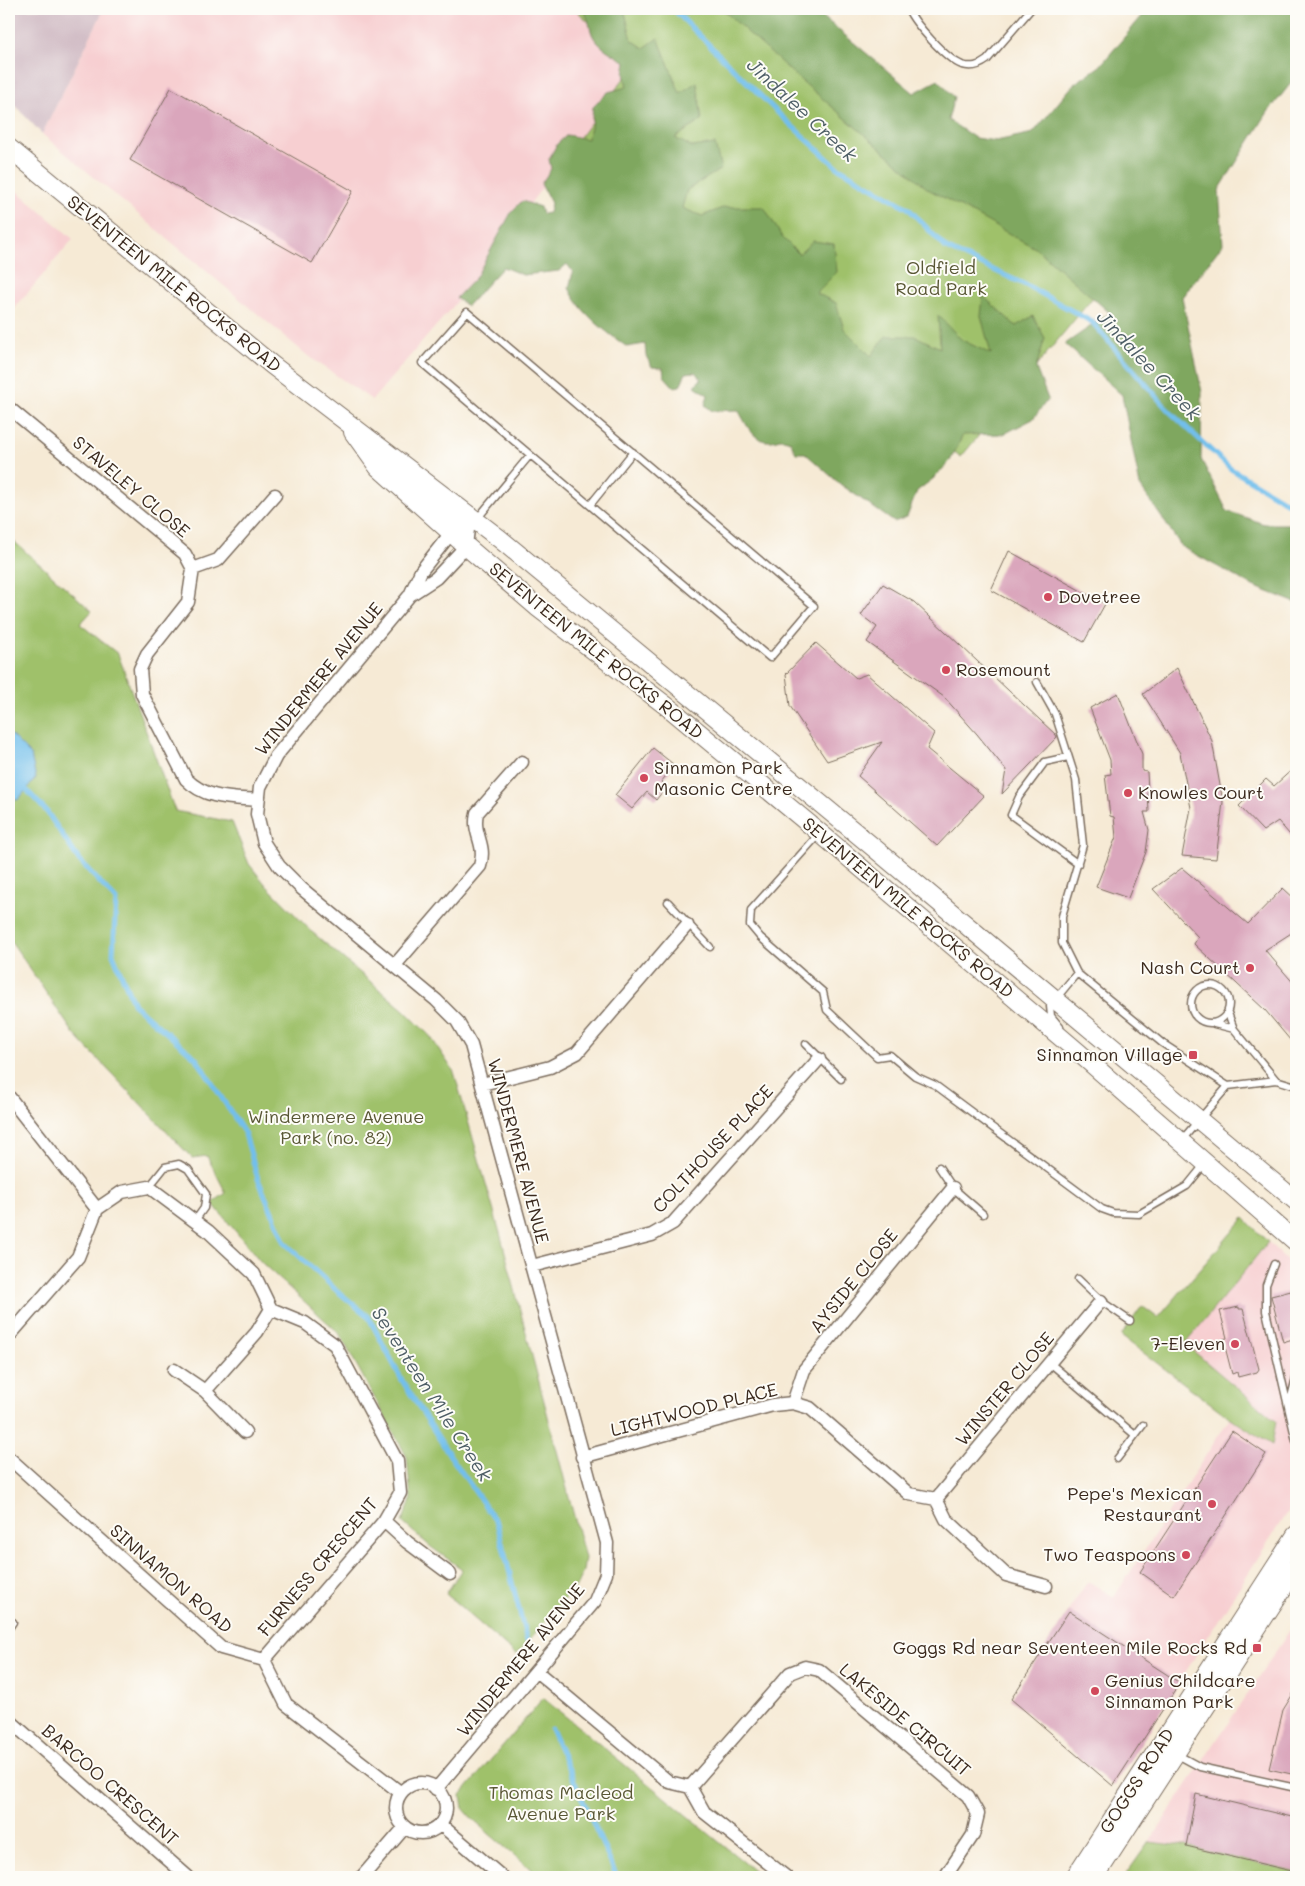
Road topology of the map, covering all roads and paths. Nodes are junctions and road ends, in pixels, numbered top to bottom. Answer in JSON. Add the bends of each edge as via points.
{"nodes":[{"id":1,"x":908,"y":9,"type":"edge"},
{"id":2,"x":1031,"y":9,"type":"edge"},
{"id":3,"x":9,"y":148,"type":"edge"},
{"id":4,"x":9,"y":408,"type":"edge"},
{"id":5,"x":342,"y":417,"type":"junction"},
{"id":6,"x":632,"y":452,"type":"junction"},
{"id":7,"x":530,"y":455,"type":"junction"},
{"id":8,"x":275,"y":495,"type":"dead end"},
{"id":9,"x":590,"y":505,"type":"junction"},
{"id":10,"x":465,"y":527,"type":"junction"},
{"id":11,"x":466,"y":546,"type":"junction"},
{"id":12,"x":193,"y":569,"type":"junction"},
{"id":13,"x":410,"y":595,"type":"junction"},
{"id":14,"x":1037,"y":682,"type":"dead end"},
{"id":15,"x":1068,"y":757,"type":"junction"},
{"id":16,"x":522,"y":762,"type":"dead end"},
{"id":17,"x":257,"y":800,"type":"junction"},
{"id":18,"x":820,"y":833,"type":"junction"},
{"id":19,"x":1078,"y":864,"type":"junction"},
{"id":20,"x":668,"y":902,"type":"dead end"},
{"id":21,"x":687,"y":925,"type":"junction"},
{"id":22,"x":710,"y":947,"type":"dead end"},
{"id":23,"x":395,"y":965,"type":"junction"},
{"id":24,"x":1077,"y":973,"type":"junction"},
{"id":25,"x":1055,"y":1000,"type":"junction"},
{"id":26,"x":1228,"y":1013,"type":"junction"},
{"id":27,"x":1213,"y":1023,"type":"junction"},
{"id":28,"x":1234,"y":1029,"type":"junction"},
{"id":29,"x":806,"y":1044,"type":"dead end"},
{"id":30,"x":1078,"y":1052,"type":"junction"},
{"id":31,"x":819,"y":1059,"type":"junction"},
{"id":32,"x":841,"y":1079,"type":"dead end"},
{"id":33,"x":1276,"y":1080,"type":"junction"},
{"id":34,"x":482,"y":1084,"type":"junction"},
{"id":35,"x":1228,"y":1086,"type":"junction"},
{"id":36,"x":1296,"y":1086,"type":"edge"},
{"id":37,"x":9,"y":1097,"type":"edge"},
{"id":38,"x":1199,"y":1120,"type":"junction"},
{"id":39,"x":1181,"y":1141,"type":"junction"},
{"id":40,"x":1206,"y":1162,"type":"junction"},
{"id":41,"x":939,"y":1167,"type":"dead end"},
{"id":42,"x":149,"y":1187,"type":"junction"},
{"id":43,"x":953,"y":1188,"type":"junction"},
{"id":44,"x":1296,"y":1201,"type":"edge"},
{"id":45,"x":97,"y":1209,"type":"junction"},
{"id":46,"x":983,"y":1214,"type":"dead end"},
{"id":47,"x":194,"y":1222,"type":"junction"},
{"id":48,"x":1296,"y":1242,"type":"edge"},
{"id":49,"x":1274,"y":1264,"type":"dead end"},
{"id":50,"x":532,"y":1266,"type":"junction"},
{"id":51,"x":1078,"y":1279,"type":"dead end"},
{"id":52,"x":1101,"y":1302,"type":"junction"},
{"id":53,"x":271,"y":1309,"type":"junction"},
{"id":54,"x":1130,"y":1321,"type":"dead end"},
{"id":55,"x":9,"y":1336,"type":"edge"},
{"id":56,"x":1050,"y":1364,"type":"junction"},
{"id":57,"x":174,"y":1370,"type":"dead end"},
{"id":58,"x":1296,"y":1378,"type":"edge"},
{"id":59,"x":205,"y":1391,"type":"junction"},
{"id":60,"x":793,"y":1403,"type":"junction"},
{"id":61,"x":1288,"y":1407,"type":"junction"},
{"id":62,"x":1142,"y":1425,"type":"dead end"},
{"id":63,"x":245,"y":1432,"type":"dead end"},
{"id":64,"x":1135,"y":1434,"type":"junction"},
{"id":65,"x":1296,"y":1441,"type":"edge"},
{"id":66,"x":582,"y":1456,"type":"junction"},
{"id":67,"x":9,"y":1458,"type":"edge"},
{"id":68,"x":1117,"y":1459,"type":"dead end"},
{"id":69,"x":936,"y":1499,"type":"junction"},
{"id":70,"x":384,"y":1521,"type":"junction"},
{"id":71,"x":1296,"y":1535,"type":"edge"},
{"id":72,"x":1296,"y":1568,"type":"edge"},
{"id":73,"x":450,"y":1574,"type":"dead end"},
{"id":74,"x":1046,"y":1586,"type":"dead end"},
{"id":75,"x":264,"y":1660,"type":"junction"},
{"id":76,"x":536,"y":1671,"type":"junction"},
{"id":77,"x":9,"y":1720,"type":"edge"},
{"id":78,"x":1161,"y":1744,"type":"junction"},
{"id":79,"x":1176,"y":1754,"type":"junction"},
{"id":80,"x":690,"y":1787,"type":"junction"},
{"id":81,"x":1296,"y":1788,"type":"edge"},
{"id":82,"x":436,"y":1789,"type":"junction"},
{"id":83,"x":401,"y":1793,"type":"junction"},
{"id":84,"x":440,"y":1824,"type":"junction"},
{"id":85,"x":405,"y":1827,"type":"junction"},
{"id":86,"x":188,"y":1877,"type":"edge"},
{"id":87,"x":362,"y":1877,"type":"edge"},
{"id":88,"x":502,"y":1877,"type":"edge"},
{"id":89,"x":786,"y":1877,"type":"edge"},
{"id":90,"x":945,"y":1877,"type":"edge"},
{"id":91,"x":1075,"y":1877,"type":"edge"},
{"id":92,"x":1095,"y":1877,"type":"edge"}],
"edges":[{"from":1,"to":2,"type":"lane","via":[[917,26],[952,59],[971,67],[987,60]]},
{"from":3,"to":5,"type":"main road","name":"SEVENTEEN MILE ROCKS ROAD","via":[[272,365]]},
{"from":4,"to":12,"type":"street","name":"STAVELEY CLOSE","via":[[185,554]]},
{"from":5,"to":10,"type":"main road","name":"SEVENTEEN MILE ROCKS ROAD","via":[[390,454]]},
{"from":5,"to":10,"type":"main road","name":"SEVENTEEN MILE ROCKS ROAD","via":[[378,467]]},
{"from":6,"to":7,"type":"lane","via":[[467,312],[422,364]]},
{"from":6,"to":9,"type":"lane"},
{"from":6,"to":9,"type":"lane","via":[[814,606],[770,658]]},
{"from":7,"to":9,"type":"lane"},
{"from":7,"to":10,"type":"lane"},
{"from":8,"to":12,"type":"street","via":[[218,560]]},
{"from":10,"to":11,"type":"main road","name":"SEVENTEEN MILE ROCKS ROAD"},
{"from":10,"to":13,"type":"street","via":[[422,571]]},
{"from":10,"to":25,"type":"main road","name":"SEVENTEEN MILE ROCKS ROAD"},
{"from":11,"to":13,"type":"street","via":[[436,578]]},
{"from":11,"to":18,"type":"main road","name":"SEVENTEEN MILE ROCKS ROAD","via":[[537,607],[673,711]]},
{"from":12,"to":17,"type":"street","via":[[188,602],[146,654],[140,669],[142,694],[192,786],[210,795]]},
{"from":13,"to":17,"type":"street","name":"WINDERMERE AVENUE","via":[[276,756],[263,778]]},
{"from":14,"to":15,"type":"lane","via":[[1055,714]]},
{"from":15,"to":19,"type":"lane","via":[[1076,780],[1083,844]]},
{"from":15,"to":19,"type":"lane","via":[[1045,762],[1019,797],[1011,815]]},
{"from":16,"to":23,"type":"street","via":[[477,813],[475,823],[484,853],[480,866]]},
{"from":17,"to":23,"type":"street","name":"WINDERMERE AVENUE","via":[[264,843],[279,866],[300,888]]},
{"from":18,"to":30,"type":"main road","name":"SEVENTEEN MILE ROCKS ROAD"},
{"from":18,"to":40,"type":"lane","via":[[750,910],[750,925],[823,992],[827,1010],[877,1057],[890,1055],[1102,1209],[1113,1213],[1139,1214],[1187,1186]]},
{"from":19,"to":24,"type":"lane","via":[[1062,916],[1062,943]]},
{"from":20,"to":21,"type":"lane"},
{"from":21,"to":22,"type":"lane"},
{"from":21,"to":34,"type":"street","via":[[577,1053],[550,1067]]},
{"from":23,"to":34,"type":"street","name":"WINDERMERE AVENUE","via":[[457,1021],[471,1045]]},
{"from":24,"to":25,"type":"lane"},
{"from":24,"to":35,"type":"lane","via":[[1162,1043]]},
{"from":25,"to":30,"type":"lane","via":[[1050,1006],[1051,1016]]},
{"from":25,"to":38,"type":"main road","name":"SEVENTEEN MILE ROCKS ROAD"},
{"from":26,"to":27,"type":"lane"},
{"from":26,"to":27,"type":"lane","via":[[1230,1000],[1222,988],[1209,985],[1197,990],[1191,1001],[1193,1013],[1202,1021]]},
{"from":26,"to":28,"type":"lane"},
{"from":27,"to":28,"type":"lane"},
{"from":28,"to":33,"type":"lane"},
{"from":29,"to":31,"type":"lane"},
{"from":30,"to":39,"type":"main road","name":"SEVENTEEN MILE ROCKS ROAD"},
{"from":31,"to":32,"type":"lane"},
{"from":31,"to":50,"type":"street","name":"COLTHOUSE PLACE","via":[[673,1223],[652,1235]]},
{"from":33,"to":35,"type":"lane"},
{"from":33,"to":36,"type":"lane"},
{"from":34,"to":50,"type":"street","name":"WINDERMERE AVENUE"},
{"from":35,"to":38,"type":"lane"},
{"from":37,"to":45,"type":"street"},
{"from":38,"to":39,"type":"lane"},
{"from":38,"to":44,"type":"main road","name":"SEVENTEEN MILE ROCKS ROAD"},
{"from":39,"to":40,"type":"main road","name":"SEVENTEEN MILE ROCKS ROAD"},
{"from":40,"to":48,"type":"main road","name":"SEVENTEEN MILE ROCKS ROAD"},
{"from":41,"to":43,"type":"lane"},
{"from":42,"to":45,"type":"street","via":[[122,1192]]},
{"from":42,"to":47,"type":"street"},
{"from":42,"to":47,"type":"lane","via":[[165,1167],[179,1164],[188,1169],[206,1194],[204,1208]]},
{"from":43,"to":46,"type":"lane"},
{"from":43,"to":60,"type":"street","name":"AYSIDE CLOSE","via":[[804,1370]]},
{"from":45,"to":55,"type":"street","via":[[78,1256]]},
{"from":47,"to":53,"type":"street","via":[[254,1274]]},
{"from":49,"to":61,"type":"lane","via":[[1264,1298]]},
{"from":50,"to":66,"type":"street","name":"WINDERMERE AVENUE"},
{"from":51,"to":52,"type":"lane"},
{"from":52,"to":54,"type":"lane"},
{"from":52,"to":56,"type":"street","name":"WINSTER CLOSE"},
{"from":53,"to":59,"type":"street","via":[[256,1332]]},
{"from":53,"to":70,"type":"street","name":"FURNESS CRESCENT","via":[[306,1323],[334,1345],[397,1461],[400,1493]]},
{"from":56,"to":64,"type":"lane"},
{"from":56,"to":69,"type":"street","name":"WINSTER CLOSE"},
{"from":57,"to":59,"type":"street"},
{"from":58,"to":61,"type":"lane"},
{"from":59,"to":63,"type":"street"},
{"from":60,"to":66,"type":"street","name":"LIGHTWOOD PLACE","via":[[773,1405]]},
{"from":60,"to":69,"type":"street","name":"LIGHTWOOD PLACE","via":[[810,1408],[909,1494]]},
{"from":61,"to":65,"type":"lane"},
{"from":62,"to":64,"type":"lane"},
{"from":64,"to":68,"type":"lane"},
{"from":66,"to":76,"type":"street","name":"WINDERMERE AVENUE","via":[[607,1543],[606,1574],[595,1602]]},
{"from":67,"to":75,"type":"street","name":"SINNAMON ROAD","via":[[221,1648]]},
{"from":69,"to":74,"type":"street","via":[[946,1519],[1006,1575]]},
{"from":70,"to":73,"type":"street"},
{"from":70,"to":75,"type":"street","name":"FURNESS CRESCENT"},
{"from":71,"to":78,"type":"main road","name":"GOGGS ROAD"},
{"from":72,"to":79,"type":"main road","name":"GOGGS ROAD"},
{"from":75,"to":83,"type":"street","via":[[286,1704]]},
{"from":76,"to":80,"type":"street","via":[[669,1782]]},
{"from":76,"to":82,"type":"street","name":"WINDERMERE AVENUE"},
{"from":77,"to":86,"type":"street","name":"BARCOO CRESCENT"},
{"from":78,"to":79,"type":"lane"},
{"from":78,"to":91,"type":"main road","name":"GOGGS ROAD"},
{"from":79,"to":81,"type":"lane","via":[[1200,1767]]},
{"from":79,"to":92,"type":"main road","name":"GOGGS ROAD"},
{"from":80,"to":89,"type":"street","via":[[704,1812]]},
{"from":80,"to":90,"type":"street","name":"LAKESIDE CIRCUIT","via":[[790,1673],[805,1667],[819,1670],[968,1796],[978,1814],[973,1835]]},
{"from":82,"to":83,"type":"street","via":[[414,1784]]},
{"from":82,"to":84,"type":"street","via":[[446,1805]]},
{"from":83,"to":85,"type":"street","via":[[397,1800],[397,1814]]},
{"from":84,"to":85,"type":"street","via":[[423,1833]]},
{"from":84,"to":88,"type":"street"},
{"from":85,"to":87,"type":"street"}]}
